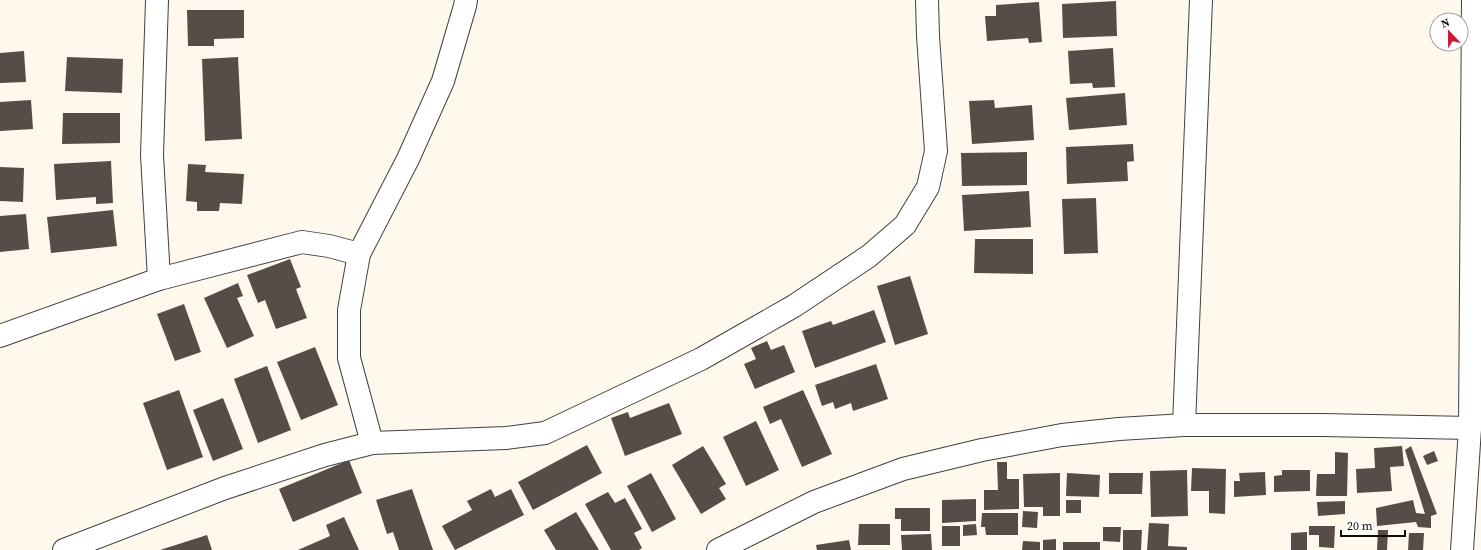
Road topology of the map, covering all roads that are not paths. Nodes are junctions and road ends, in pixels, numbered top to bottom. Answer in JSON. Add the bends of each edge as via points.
{"nodes":[{"id":1,"x":157,"y":0,"type":"edge"},
{"id":2,"x":466,"y":0,"type":"edge"},
{"id":3,"x":927,"y":0,"type":"edge"},
{"id":4,"x":1202,"y":0,"type":"edge"},
{"id":5,"x":1473,"y":0,"type":"edge"},
{"id":6,"x":359,"y":254,"type":"junction"},
{"id":7,"x":160,"y":279,"type":"junction"},
{"id":8,"x":0,"y":336,"type":"edge"},
{"id":9,"x":1184,"y":425,"type":"junction"},
{"id":10,"x":1470,"y":428,"type":"junction"},
{"id":11,"x":372,"y":443,"type":"junction"},
{"id":12,"x":64,"y":550,"type":"edge"},
{"id":13,"x":718,"y":550,"type":"edge"},
{"id":14,"x":1462,"y":550,"type":"edge"}],
"edges":[{"from":1,"to":7,"type":"street","via":[[152,155]]},
{"from":2,"to":6,"type":"street","via":[[443,81],[408,159]]},
{"from":3,"to":11,"type":"street","via":[[936,151],[928,187],[905,225],[869,256],[794,306],[701,359],[544,433],[506,438]]},
{"from":4,"to":9,"type":"street"},
{"from":5,"to":10,"type":"street"},
{"from":6,"to":7,"type":"street","via":[[302,242]]},
{"from":6,"to":11,"type":"street","via":[[349,310],[349,358]]},
{"from":7,"to":8,"type":"street"},
{"from":9,"to":10,"type":"street"},
{"from":9,"to":13,"type":"street","via":[[1062,435],[982,450],[903,470],[814,502]]},
{"from":10,"to":14,"type":"street"},
{"from":11,"to":12,"type":"street","via":[[325,455],[225,488]]}]}
